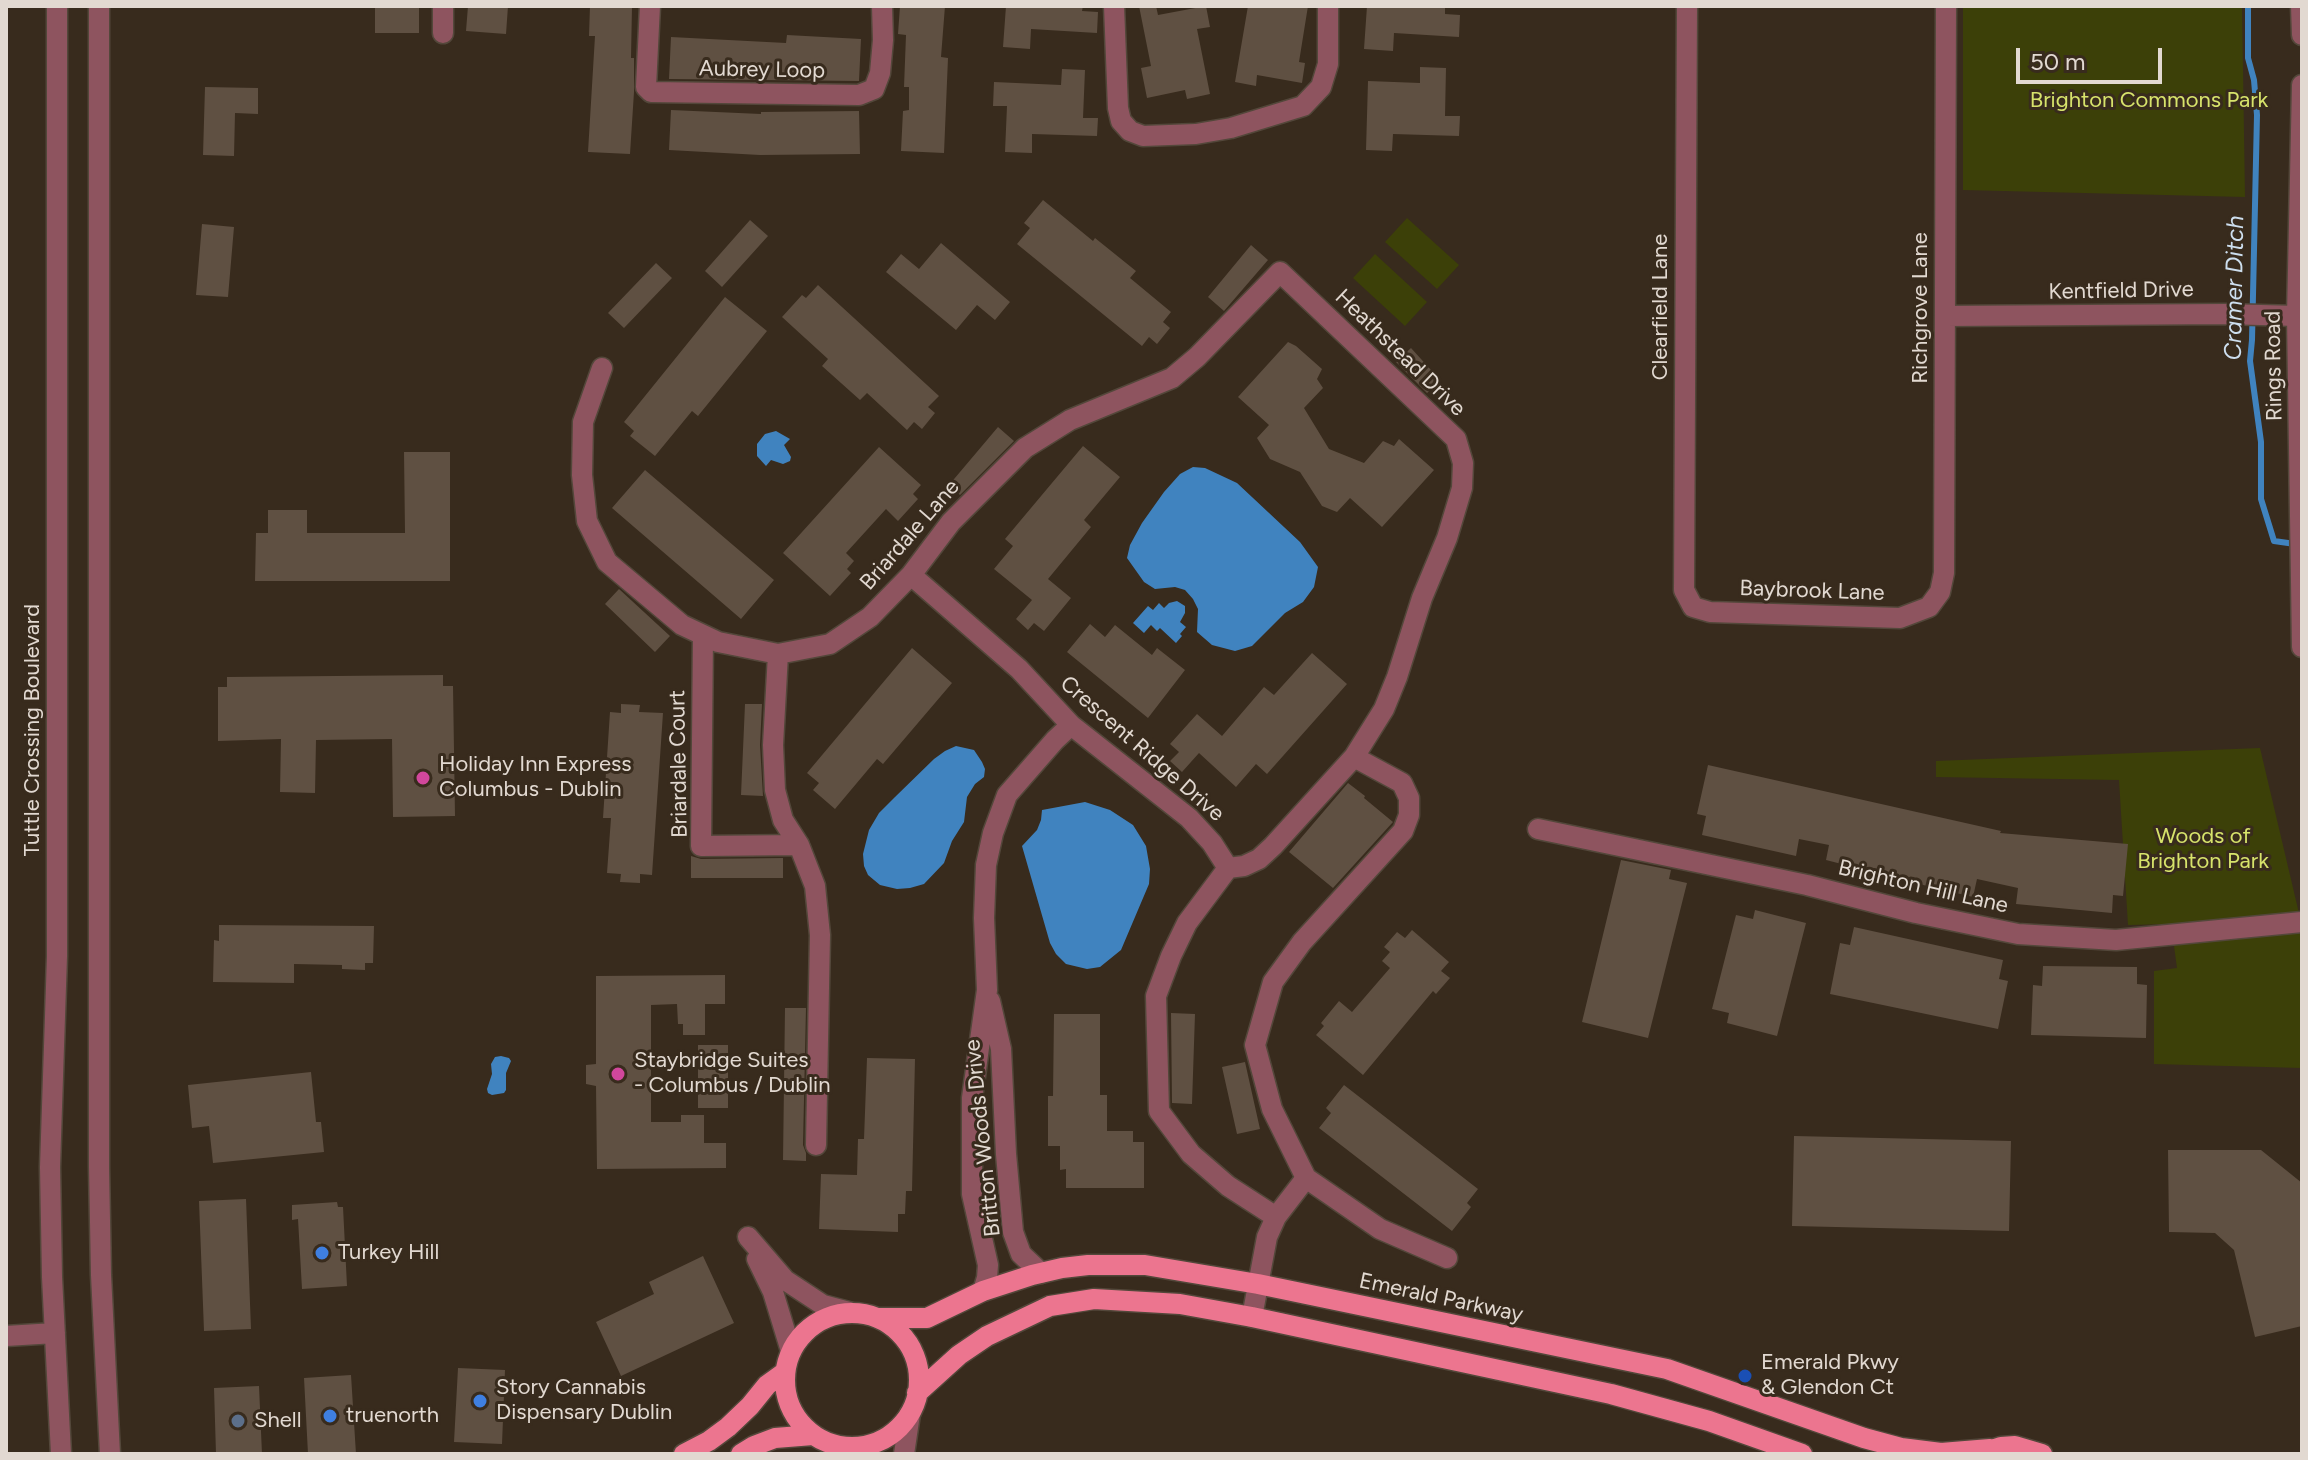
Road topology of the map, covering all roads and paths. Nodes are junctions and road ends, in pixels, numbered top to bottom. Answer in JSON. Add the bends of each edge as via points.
{"nodes":[{"id":1,"x":57,"y":6,"type":"edge"},
{"id":2,"x":99,"y":6,"type":"edge"},
{"id":3,"x":443,"y":6,"type":"edge"},
{"id":4,"x":650,"y":6,"type":"edge"},
{"id":5,"x":882,"y":6,"type":"edge"},
{"id":6,"x":1114,"y":6,"type":"edge"},
{"id":7,"x":1328,"y":6,"type":"edge"},
{"id":8,"x":1687,"y":6,"type":"edge"},
{"id":9,"x":1946,"y":6,"type":"edge"},
{"id":10,"x":2301,"y":6,"type":"edge"},
{"id":11,"x":443,"y":33,"type":"dead end"},
{"id":12,"x":2302,"y":35,"type":"edge"},
{"id":13,"x":2302,"y":85,"type":"edge"},
{"id":14,"x":1945,"y":316,"type":"junction"},
{"id":15,"x":2297,"y":316,"type":"junction"},
{"id":16,"x":602,"y":368,"type":"dead end"},
{"id":17,"x":1126,"y":398,"type":"joint"},
{"id":18,"x":911,"y":575,"type":"junction"},
{"id":19,"x":2300,"y":600,"type":"edge"},
{"id":20,"x":1693,"y":607,"type":"joint"},
{"id":21,"x":1929,"y":607,"type":"joint"},
{"id":22,"x":703,"y":635,"type":"junction"},
{"id":23,"x":2302,"y":647,"type":"edge"},
{"id":24,"x":778,"y":654,"type":"junction"},
{"id":25,"x":1071,"y":725,"type":"junction"},
{"id":26,"x":1354,"y":757,"type":"junction"},
{"id":27,"x":1538,"y":829,"type":"dead end"},
{"id":28,"x":799,"y":845,"type":"junction"},
{"id":29,"x":1228,"y":868,"type":"junction"},
{"id":30,"x":2302,"y":922,"type":"edge"},
{"id":31,"x":987,"y":990,"type":"junction"},
{"id":32,"x":816,"y":1145,"type":"dead end"},
{"id":33,"x":1306,"y":1178,"type":"junction"},
{"id":34,"x":1276,"y":1217,"type":"junction"},
{"id":35,"x":1447,"y":1258,"type":"dead end"},
{"id":36,"x":1041,"y":1273,"type":"junction"},
{"id":37,"x":1258,"y":1284,"type":"junction"},
{"id":38,"x":983,"y":1291,"type":"junction"},
{"id":39,"x":849,"y":1312,"type":"junction"},
{"id":40,"x":1252,"y":1317,"type":"junction"},
{"id":41,"x":879,"y":1318,"type":"junction"},
{"id":42,"x":55,"y":1333,"type":"junction"},
{"id":43,"x":6,"y":1336,"type":"edge"},
{"id":44,"x":791,"y":1351,"type":"junction"},
{"id":45,"x":785,"y":1372,"type":"junction"},
{"id":46,"x":917,"y":1393,"type":"junction"},
{"id":47,"x":910,"y":1414,"type":"junction"},
{"id":48,"x":813,"y":1435,"type":"junction"},
{"id":49,"x":837,"y":1449,"type":"edge"},
{"id":50,"x":1985,"y":1452,"type":"edge"},
{"id":51,"x":61,"y":1454,"type":"edge"},
{"id":52,"x":110,"y":1454,"type":"edge"},
{"id":53,"x":684,"y":1454,"type":"edge"},
{"id":54,"x":741,"y":1454,"type":"edge"},
{"id":55,"x":904,"y":1454,"type":"edge"},
{"id":56,"x":1802,"y":1454,"type":"edge"},
{"id":57,"x":2042,"y":1454,"type":"edge"}],
"edges":[{"from":1,"to":42,"type":"street","name":"Tuttle Crossing Boulevard","via":[[57,956],[50,1167]]},
{"from":2,"to":52,"type":"street","via":[[99,1167]]},
{"from":3,"to":11,"type":"street"},
{"from":4,"to":5,"type":"street","name":"Aubrey Loop","via":[[646,87],[651,92],[859,95],[874,89],[880,73]]},
{"from":6,"to":7,"type":"street","via":[[1118,108],[1121,121],[1143,136],[1231,128],[1303,106],[1321,87],[1328,64]]},
{"from":8,"to":20,"type":"street","name":"Clearfield Lane","via":[[1684,590]]},
{"from":9,"to":14,"type":"street","name":"Richgrove Lane"},
{"from":10,"to":12,"type":"street"},
{"from":13,"to":15,"type":"street","name":"Rings Road"},
{"from":14,"to":15,"type":"street","name":"Kentfield Drive"},
{"from":14,"to":21,"type":"street","name":"Richgrove Lane","via":[[1944,573],[1940,592]]},
{"from":15,"to":19,"type":"street","name":"Rings Road"},
{"from":16,"to":22,"type":"street","name":"Briardale Lane","via":[[583,422],[587,521],[607,562],[682,625]]},
{"from":17,"to":18,"type":"street","name":"Briardale Lane","via":[[1070,420],[1025,448],[951,522]]},
{"from":17,"to":26,"type":"street","name":"Heathstead Drive","via":[[1172,378],[1280,272],[1456,439],[1463,463],[1462,488],[1447,538],[1384,709]]},
{"from":18,"to":24,"type":"street","name":"Briardale Lane","via":[[849,633],[830,644]]},
{"from":18,"to":25,"type":"street","name":"Crescent Ridge Drive","via":[[1019,669]]},
{"from":19,"to":23,"type":"street","name":"Rings Road"},
{"from":20,"to":21,"type":"street","name":"Baybrook Lane","via":[[1710,612],[1900,618]]},
{"from":22,"to":24,"type":"street","name":"Briardale Lane"},
{"from":22,"to":28,"type":"street","name":"Briardale Court","via":[[701,846]]},
{"from":24,"to":28,"type":"street","via":[[775,790],[783,820]]},
{"from":25,"to":29,"type":"street","name":"Crescent Ridge Drive","via":[[1189,818]]},
{"from":25,"to":31,"type":"street","name":"Britton Woods Drive","via":[[1007,795],[993,833],[986,865]]},
{"from":26,"to":29,"type":"street","name":"Heathstead Drive","via":[[1259,859]]},
{"from":26,"to":33,"type":"street","via":[[1402,783],[1409,815],[1403,831],[1282,967],[1255,1045],[1272,1109]]},
{"from":27,"to":30,"type":"street","name":"Brighton Hill Lane","via":[[2018,934],[2116,940]]},
{"from":28,"to":32,"type":"street","via":[[815,886],[820,935]]},
{"from":29,"to":34,"type":"street","via":[[1187,923],[1156,996],[1159,1111],[1191,1154]]},
{"from":31,"to":36,"type":"street","name":"Britton Woods Drive","via":[[1001,1049],[1013,1232],[1021,1254]]},
{"from":31,"to":38,"type":"street","name":"Britton Woods Drive","via":[[972,1112],[972,1194],[988,1265]]},
{"from":33,"to":34,"type":"street"},
{"from":33,"to":35,"type":"street","via":[[1380,1229]]},
{"from":34,"to":37,"type":"street"},
{"from":36,"to":37,"type":"main road","name":"Emerald Parkway","via":[[1088,1265],[1145,1265]]},
{"from":36,"to":38,"type":"main road","name":"Emerald Parkway"},
{"from":37,"to":40,"type":"street"},
{"from":37,"to":50,"type":"main road","name":"Emerald Parkway","via":[[1667,1369],[1901,1448]]},
{"from":38,"to":41,"type":"main road","name":"Emerald Parkway","via":[[927,1318]]},
{"from":39,"to":41,"type":"main road"},
{"from":39,"to":44,"type":"main road","via":[[814,1324]]},
{"from":39,"to":44,"type":"street","via":[[823,1305],[785,1280],[748,1237]]},
{"from":40,"to":46,"type":"main road","via":[[1180,1304],[1094,1299],[1050,1306],[987,1336]]},
{"from":40,"to":56,"type":"main road","via":[[1611,1394]]},
{"from":41,"to":46,"type":"main road","via":[[911,1349],[918,1370]]},
{"from":42,"to":43,"type":"street"},
{"from":42,"to":51,"type":"street","name":"Tuttle Crossing Boulevard"},
{"from":44,"to":45,"type":"main road"},
{"from":45,"to":48,"type":"main road","via":[[791,1408]]},
{"from":45,"to":53,"type":"main road","via":[[728,1427]]},
{"from":46,"to":47,"type":"main road"},
{"from":47,"to":49,"type":"main road","via":[[877,1442]]},
{"from":47,"to":55,"type":"street"},
{"from":48,"to":49,"type":"main road"},
{"from":48,"to":54,"type":"main road","via":[[775,1438]]},
{"from":50,"to":57,"type":"main road","name":"Emerald Parkway","via":[[2015,1446]]}]}
